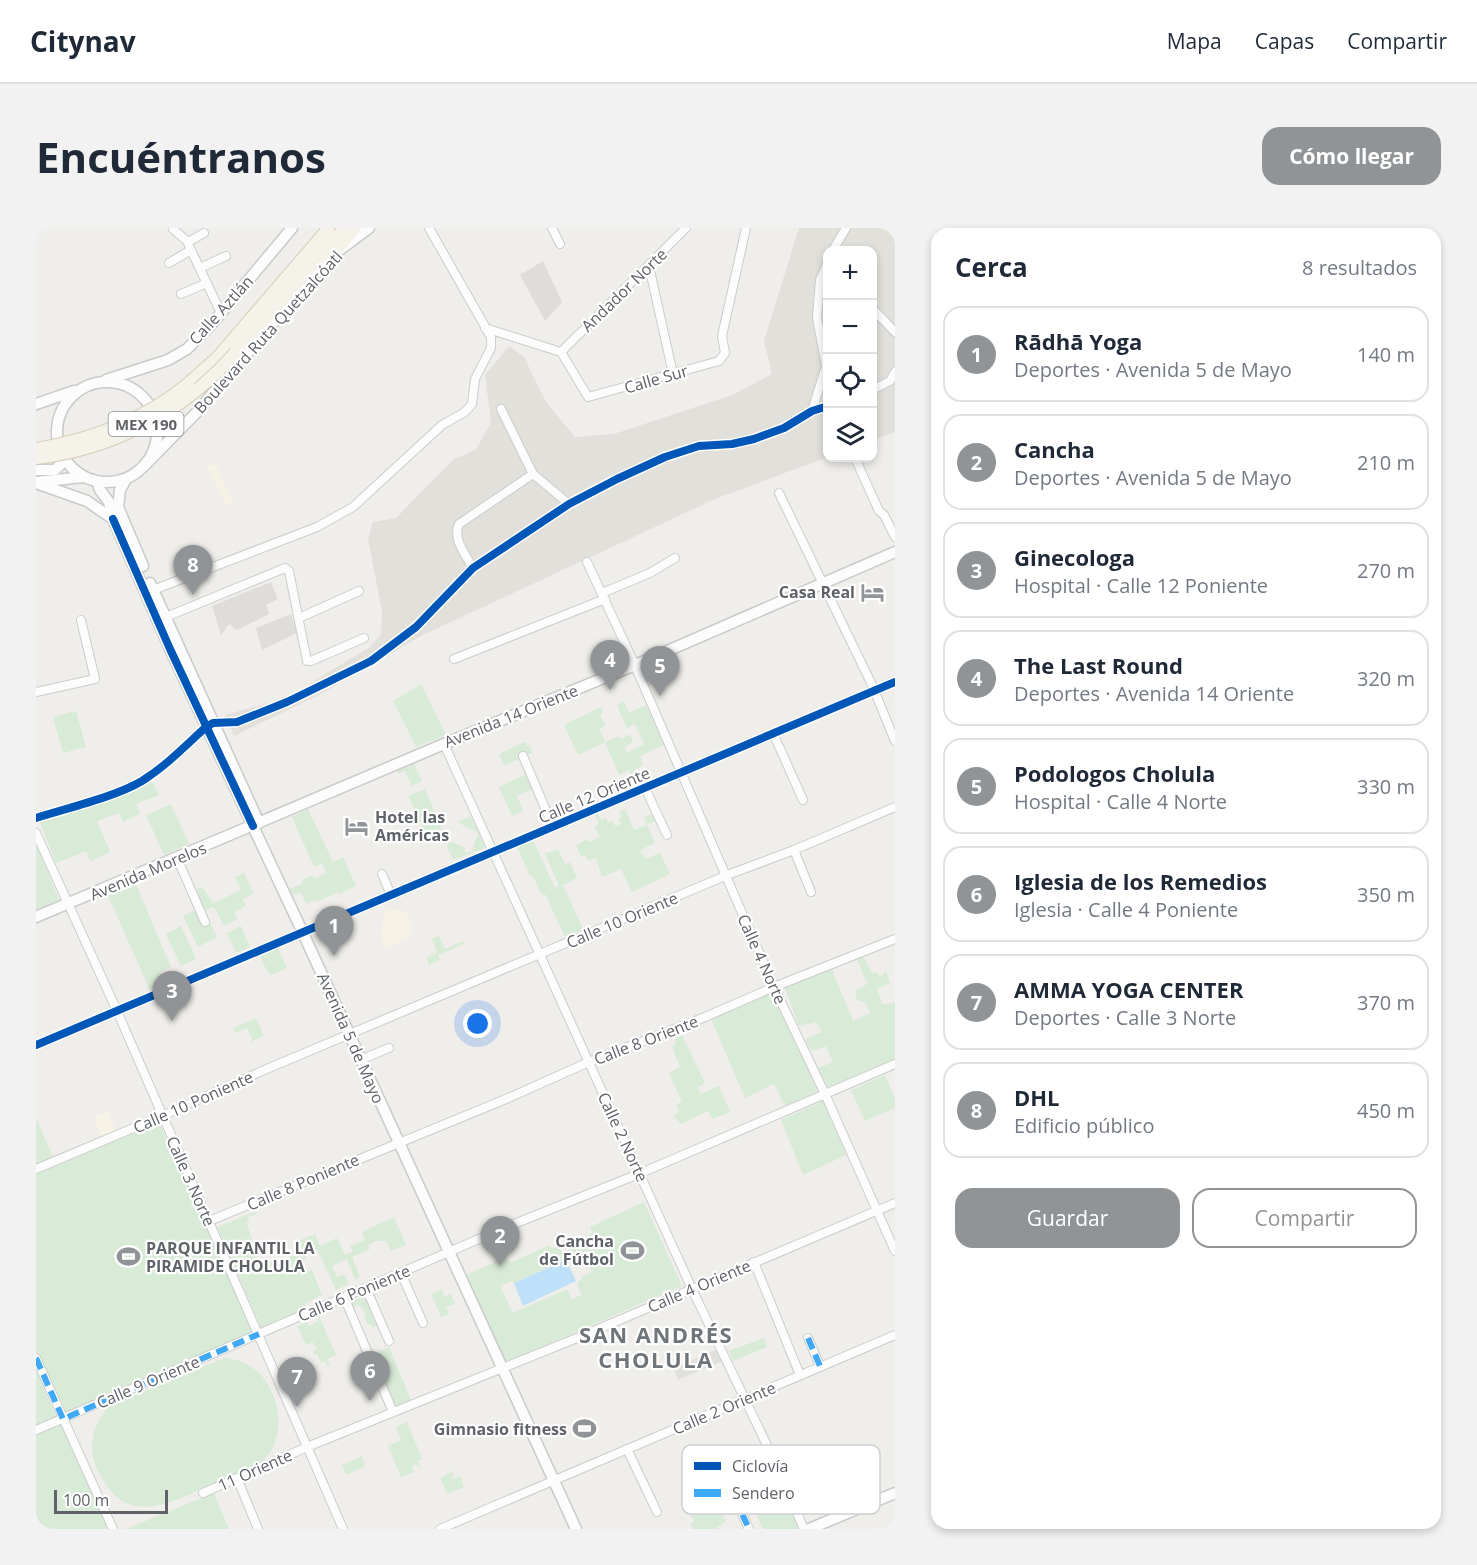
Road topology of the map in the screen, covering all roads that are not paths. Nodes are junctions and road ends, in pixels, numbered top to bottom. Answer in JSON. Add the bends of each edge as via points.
{"nodes":[{"id":1,"x":292,"y":228,"type":"edge"},
{"id":2,"x":345,"y":228,"type":"edge"},
{"id":3,"x":355,"y":228,"type":"edge"},
{"id":4,"x":369,"y":228,"type":"edge"},
{"id":5,"x":429,"y":228,"type":"edge"},
{"id":6,"x":552,"y":228,"type":"edge"},
{"id":7,"x":686,"y":228,"type":"edge"},
{"id":8,"x":746,"y":228,"type":"edge"},
{"id":9,"x":846,"y":228,"type":"edge"},
{"id":10,"x":173,"y":229,"type":"edge"},
{"id":11,"x":327,"y":230,"type":"edge"},
{"id":12,"x":204,"y":233,"type":"dead end"},
{"id":13,"x":840,"y":237,"type":"junction"},
{"id":14,"x":560,"y":244,"type":"dead end"},
{"id":15,"x":190,"y":246,"type":"junction"},
{"id":16,"x":835,"y":246,"type":"edge"},
{"id":17,"x":841,"y":246,"type":"edge"},
{"id":18,"x":226,"y":256,"type":"dead end"},
{"id":19,"x":330,"y":257,"type":"junction"},
{"id":20,"x":169,"y":263,"type":"dead end"},
{"id":21,"x":649,"y":266,"type":"junction"},
{"id":22,"x":200,"y":268,"type":"junction"},
{"id":23,"x":823,"y":273,"type":"edge"},
{"id":24,"x":207,"y":283,"type":"junction"},
{"id":25,"x":181,"y":294,"type":"dead end"},
{"id":26,"x":877,"y":312,"type":"edge"},
{"id":27,"x":221,"y":313,"type":"junction"},
{"id":28,"x":485,"y":328,"type":"junction"},
{"id":29,"x":895,"y":332,"type":"edge"},
{"id":30,"x":561,"y":352,"type":"junction"},
{"id":31,"x":823,"y":354,"type":"edge"},
{"id":32,"x":895,"y":372,"type":"edge"},
{"id":33,"x":673,"y":374,"type":"junction"},
{"id":34,"x":823,"y":377,"type":"edge"},
{"id":35,"x":100,"y":382,"type":"junction"},
{"id":36,"x":877,"y":388,"type":"edge"},
{"id":37,"x":80,"y":389,"type":"junction"},
{"id":38,"x":36,"y":404,"type":"edge"},
{"id":39,"x":823,"y":407,"type":"edge"},
{"id":40,"x":501,"y":409,"type":"dead end"},
{"id":41,"x":812,"y":411,"type":"junction"},
{"id":42,"x":36,"y":449,"type":"edge"},
{"id":43,"x":62,"y":457,"type":"junction"},
{"id":44,"x":36,"y":458,"type":"edge"},
{"id":45,"x":857,"y":462,"type":"edge"},
{"id":46,"x":144,"y":466,"type":"junction"},
{"id":47,"x":36,"y":470,"type":"edge"},
{"id":48,"x":533,"y":474,"type":"junction"},
{"id":49,"x":83,"y":477,"type":"junction"},
{"id":50,"x":126,"y":479,"type":"junction"},
{"id":51,"x":97,"y":482,"type":"junction"},
{"id":52,"x":36,"y":483,"type":"edge"},
{"id":53,"x":779,"y":494,"type":"dead end"},
{"id":54,"x":87,"y":501,"type":"junction"},
{"id":55,"x":569,"y":504,"type":"junction"},
{"id":56,"x":113,"y":519,"type":"junction"},
{"id":57,"x":895,"y":537,"type":"edge"},
{"id":58,"x":895,"y":552,"type":"edge"},
{"id":59,"x":675,"y":558,"type":"dead end"},
{"id":60,"x":586,"y":561,"type":"dead end"},
{"id":61,"x":473,"y":568,"type":"junction"},
{"id":62,"x":824,"y":583,"type":"junction"},
{"id":63,"x":153,"y":590,"type":"junction"},
{"id":64,"x":359,"y":591,"type":"dead end"},
{"id":65,"x":603,"y":596,"type":"junction"},
{"id":66,"x":166,"y":617,"type":"junction"},
{"id":67,"x":299,"y":618,"type":"junction"},
{"id":68,"x":81,"y":620,"type":"dead end"},
{"id":69,"x":364,"y":638,"type":"dead end"},
{"id":70,"x":454,"y":658,"type":"dead end"},
{"id":71,"x":635,"y":665,"type":"junction"},
{"id":72,"x":895,"y":682,"type":"edge"},
{"id":73,"x":874,"y":691,"type":"junction"},
{"id":74,"x":36,"y":692,"type":"edge"},
{"id":75,"x":210,"y":725,"type":"junction"},
{"id":76,"x":773,"y":734,"type":"junction"},
{"id":77,"x":895,"y":741,"type":"edge"},
{"id":78,"x":444,"y":744,"type":"junction"},
{"id":79,"x":523,"y":756,"type":"dead end"},
{"id":80,"x":681,"y":773,"type":"junction"},
{"id":81,"x":645,"y":788,"type":"junction"},
{"id":82,"x":803,"y":800,"type":"dead end"},
{"id":83,"x":895,"y":807,"type":"edge"},
{"id":84,"x":36,"y":818,"type":"edge"},
{"id":85,"x":256,"y":824,"type":"junction"},
{"id":86,"x":554,"y":826,"type":"junction"},
{"id":87,"x":36,"y":833,"type":"edge"},
{"id":88,"x":667,"y":835,"type":"dead end"},
{"id":89,"x":794,"y":850,"type":"junction"},
{"id":90,"x":493,"y":852,"type":"junction"},
{"id":91,"x":177,"y":858,"type":"junction"},
{"id":92,"x":382,"y":874,"type":"dead end"},
{"id":93,"x":725,"y":876,"type":"junction"},
{"id":94,"x":811,"y":892,"type":"dead end"},
{"id":95,"x":391,"y":895,"type":"junction"},
{"id":96,"x":70,"y":904,"type":"junction"},
{"id":97,"x":36,"y":917,"type":"edge"},
{"id":98,"x":205,"y":922,"type":"dead end"},
{"id":99,"x":303,"y":933,"type":"junction"},
{"id":100,"x":895,"y":939,"type":"edge"},
{"id":101,"x":540,"y":954,"type":"junction"},
{"id":102,"x":774,"y":987,"type":"junction"},
{"id":103,"x":117,"y":1011,"type":"junction"},
{"id":104,"x":349,"y":1035,"type":"junction"},
{"id":105,"x":36,"y":1046,"type":"edge"},
{"id":106,"x":389,"y":1048,"type":"dead end"},
{"id":107,"x":360,"y":1060,"type":"junction"},
{"id":108,"x":589,"y":1062,"type":"junction"},
{"id":109,"x":895,"y":1064,"type":"edge"},
{"id":110,"x":825,"y":1094,"type":"junction"},
{"id":111,"x":162,"y":1116,"type":"junction"},
{"id":112,"x":398,"y":1142,"type":"junction"},
{"id":113,"x":36,"y":1169,"type":"edge"},
{"id":114,"x":640,"y":1173,"type":"junction"},
{"id":115,"x":895,"y":1203,"type":"edge"},
{"id":116,"x":877,"y":1210,"type":"junction"},
{"id":117,"x":209,"y":1221,"type":"junction"},
{"id":118,"x":895,"y":1251,"type":"edge"},
{"id":119,"x":449,"y":1252,"type":"junction"},
{"id":120,"x":754,"y":1262,"type":"junction"},
{"id":121,"x":401,"y":1273,"type":"junction"},
{"id":122,"x":366,"y":1288,"type":"junction"},
{"id":123,"x":692,"y":1289,"type":"junction"},
{"id":124,"x":347,"y":1304,"type":"dead end"},
{"id":125,"x":423,"y":1323,"type":"dead end"},
{"id":126,"x":259,"y":1334,"type":"junction"},
{"id":127,"x":895,"y":1335,"type":"edge"},
{"id":128,"x":808,"y":1338,"type":"dead end"},
{"id":129,"x":389,"y":1341,"type":"dead end"},
{"id":130,"x":36,"y":1358,"type":"edge"},
{"id":131,"x":819,"y":1366,"type":"junction"},
{"id":132,"x":502,"y":1368,"type":"junction"},
{"id":133,"x":800,"y":1375,"type":"junction"},
{"id":134,"x":746,"y":1399,"type":"junction"},
{"id":135,"x":393,"y":1412,"type":"junction"},
{"id":136,"x":63,"y":1419,"type":"junction"},
{"id":137,"x":36,"y":1430,"type":"edge"},
{"id":138,"x":767,"y":1445,"type":"edge"},
{"id":139,"x":307,"y":1448,"type":"junction"},
{"id":140,"x":627,"y":1449,"type":"junction"},
{"id":141,"x":237,"y":1478,"type":"junction"},
{"id":142,"x":554,"y":1481,"type":"junction"},
{"id":143,"x":203,"y":1492,"type":"dead end"},
{"id":144,"x":895,"y":1493,"type":"edge"},
{"id":145,"x":880,"y":1499,"type":"edge"},
{"id":146,"x":657,"y":1512,"type":"dead end"},
{"id":147,"x":742,"y":1514,"type":"edge"},
{"id":148,"x":800,"y":1514,"type":"edge"},
{"id":149,"x":844,"y":1514,"type":"edge"},
{"id":150,"x":113,"y":1529,"type":"edge"},
{"id":151,"x":258,"y":1529,"type":"edge"},
{"id":152,"x":343,"y":1529,"type":"edge"},
{"id":153,"x":440,"y":1529,"type":"edge"},
{"id":154,"x":576,"y":1529,"type":"edge"},
{"id":155,"x":749,"y":1529,"type":"edge"},
{"id":156,"x":807,"y":1529,"type":"edge"}],
"edges":[{"from":1,"to":27,"type":"main road","name":"Calle Aztlán"},
{"from":2,"to":44,"type":"main road","number":"MEX 190","bridge":true,"via":[[235,353],[191,396],[147,424],[98,445]]},
{"from":3,"to":19,"type":"main road"},
{"from":4,"to":19,"type":"main road","name":"Boulevard Ruta Quetzalcóatl"},
{"from":5,"to":28,"type":"street"},
{"from":6,"to":14,"type":"street"},
{"from":7,"to":21,"type":"street","name":"Andador Norte"},
{"from":8,"to":33,"type":"street","name":"Calle Sur","via":[[722,336],[723,358]]},
{"from":9,"to":13,"type":"street"},
{"from":10,"to":15,"type":"street"},
{"from":11,"to":42,"type":"main road","name":"Boulevard Ruta Quetzalcóatl","number":"MEX 190","bridge":true,"via":[[218,357],[188,384],[156,408],[115,427]]},
{"from":12,"to":15,"type":"street"},
{"from":13,"to":16,"type":"street"},
{"from":13,"to":17,"type":"street"},
{"from":15,"to":20,"type":"street"},
{"from":15,"to":22,"type":"street"},
{"from":18,"to":22,"type":"street"},
{"from":19,"to":46,"type":"main road","name":"Boulevard Ruta Quetzalcóatl","via":[[196,413]]},
{"from":21,"to":30,"type":"street","name":"Andador Norte"},
{"from":21,"to":33,"type":"street"},
{"from":22,"to":24,"type":"street"},
{"from":23,"to":31,"type":"street","via":[[817,318]]},
{"from":24,"to":25,"type":"street"},
{"from":24,"to":27,"type":"street"},
{"from":26,"to":29,"type":"street"},
{"from":27,"to":35,"type":"main road","name":"Calle Aztlán","via":[[178,355]]},
{"from":28,"to":30,"type":"street"},
{"from":28,"to":63,"type":"street","via":[[491,337],[491,348],[475,379],[472,404],[442,425],[353,507],[318,527]]},
{"from":30,"to":33,"type":"street","name":"Calle Sur","via":[[588,397]]},
{"from":32,"to":36,"type":"street","via":[[890,381]]},
{"from":34,"to":41,"type":"street"},
{"from":35,"to":37,"type":"main road"},
{"from":35,"to":46,"type":"main road","via":[[132,388],[153,413],[157,435]]},
{"from":37,"to":38,"type":"main road"},
{"from":37,"to":43,"type":"main road","via":[[68,399],[56,428]]},
{"from":39,"to":41,"type":"street"},
{"from":40,"to":48,"type":"street"},
{"from":41,"to":55,"type":"street","via":[[784,428],[754,439],[699,446],[665,457]]},
{"from":43,"to":47,"type":"main road","via":[[55,470]]},
{"from":43,"to":49,"type":"main road"},
{"from":45,"to":57,"type":"street"},
{"from":46,"to":50,"type":"main road"},
{"from":48,"to":55,"type":"street"},
{"from":48,"to":61,"type":"street","via":[[455,531]]},
{"from":49,"to":51,"type":"main road"},
{"from":49,"to":52,"type":"main road"},
{"from":50,"to":51,"type":"main road"},
{"from":50,"to":63,"type":"main road","name":"Avenida 5 de Mayo","via":[[118,496],[119,512]]},
{"from":51,"to":54,"type":"main road"},
{"from":51,"to":56,"type":"main road","name":"Avenida 5 de Mayo","via":[[109,502]]},
{"from":52,"to":54,"type":"main road"},
{"from":53,"to":62,"type":"street"},
{"from":54,"to":56,"type":"main road"},
{"from":55,"to":61,"type":"street"},
{"from":56,"to":75,"type":"main road","name":"Avenida 5 de Mayo"},
{"from":58,"to":62,"type":"main road","name":"Avenida 14 Oriente"},
{"from":59,"to":65,"type":"street"},
{"from":60,"to":65,"type":"street","name":"Calle 4 Norte"},
{"from":61,"to":75,"type":"street","via":[[416,627],[371,661],[237,723]]},
{"from":62,"to":71,"type":"main road","name":"Avenida 14 Oriente"},
{"from":62,"to":73,"type":"street"},
{"from":63,"to":66,"type":"main road","name":"Avenida 5 de Mayo"},
{"from":64,"to":67,"type":"street"},
{"from":65,"to":70,"type":"street"},
{"from":65,"to":71,"type":"street","name":"Calle 4 Norte"},
{"from":66,"to":67,"type":"street","via":[[285,568],[289,571]]},
{"from":66,"to":75,"type":"main road","name":"Avenida 5 de Mayo"},
{"from":67,"to":69,"type":"street","via":[[307,661]]},
{"from":68,"to":74,"type":"street","via":[[95,679]]},
{"from":71,"to":78,"type":"main road","name":"Avenida 14 Oriente"},
{"from":71,"to":80,"type":"street","name":"Calle 4 Norte"},
{"from":72,"to":73,"type":"street","name":"Calle 12 Oriente"},
{"from":73,"to":76,"type":"street","name":"Calle 12 Oriente"},
{"from":73,"to":77,"type":"street"},
{"from":75,"to":84,"type":"street","via":[[139,783]]},
{"from":75,"to":85,"type":"main road","name":"Avenida 5 de Mayo"},
{"from":76,"to":80,"type":"street","name":"Calle 12 Oriente"},
{"from":76,"to":82,"type":"street"},
{"from":78,"to":85,"type":"main road","name":"Avenida 14 Oriente"},
{"from":78,"to":90,"type":"street","name":"Calle 2 Norte"},
{"from":79,"to":86,"type":"street"},
{"from":80,"to":81,"type":"street","name":"Calle 12 Oriente"},
{"from":80,"to":93,"type":"street","name":"Calle 4 Norte"},
{"from":81,"to":86,"type":"street","name":"Calle 12 Oriente"},
{"from":81,"to":88,"type":"street"},
{"from":83,"to":89,"type":"street","name":"Calle 10 Oriente"},
{"from":85,"to":91,"type":"main road","name":"Avenida Morelos"},
{"from":85,"to":99,"type":"main road","name":"Avenida 5 de Mayo"},
{"from":86,"to":90,"type":"street","name":"Calle 12 Oriente"},
{"from":87,"to":96,"type":"street","name":"Calle 3 Norte"},
{"from":89,"to":93,"type":"street","name":"Calle 10 Oriente"},
{"from":89,"to":94,"type":"street"},
{"from":90,"to":95,"type":"street","name":"Calle 12 Oriente"},
{"from":90,"to":101,"type":"street","name":"Calle 2 Norte"},
{"from":91,"to":96,"type":"main road","name":"Avenida Morelos"},
{"from":91,"to":98,"type":"street"},
{"from":92,"to":95,"type":"street"},
{"from":93,"to":101,"type":"street","name":"Calle 10 Oriente"},
{"from":93,"to":102,"type":"street","name":"Calle 4 Norte"},
{"from":95,"to":99,"type":"street","name":"Calle 12 Oriente"},
{"from":96,"to":97,"type":"main road","name":"Avenida Morelos"},
{"from":96,"to":103,"type":"street","name":"Calle 3 Norte"},
{"from":99,"to":103,"type":"street","name":"Calle 12 Oriente"},
{"from":99,"to":104,"type":"main road","name":"Avenida 5 de Mayo"},
{"from":100,"to":102,"type":"street","name":"Calle 8 Oriente"},
{"from":101,"to":104,"type":"street","name":"Calle 10 Oriente"},
{"from":101,"to":108,"type":"street","name":"Calle 2 Norte"},
{"from":102,"to":108,"type":"street","name":"Calle 8 Oriente"},
{"from":102,"to":110,"type":"street","name":"Calle 4 Norte"},
{"from":103,"to":105,"type":"street","name":"Calle 12 Oriente"},
{"from":103,"to":111,"type":"street","name":"Calle 3 Norte"},
{"from":104,"to":107,"type":"main road","name":"Avenida 5 de Mayo"},
{"from":104,"to":111,"type":"street","name":"Calle 10 Poniente"},
{"from":106,"to":107,"type":"street"},
{"from":107,"to":112,"type":"main road","name":"Avenida 5 de Mayo"},
{"from":108,"to":112,"type":"street","name":"Calle 8 Oriente"},
{"from":108,"to":114,"type":"street","name":"Calle 2 Norte"},
{"from":109,"to":110,"type":"street","name":"Calle 6 Poniente"},
{"from":110,"to":114,"type":"street","name":"Calle 6 Poniente"},
{"from":110,"to":116,"type":"street","name":"Calle 4 Norte"},
{"from":111,"to":113,"type":"street","name":"Calle 10 Poniente"},
{"from":111,"to":117,"type":"street","name":"Calle 3 Norte"},
{"from":112,"to":117,"type":"street","name":"Calle 8 Poniente"},
{"from":112,"to":119,"type":"main road","name":"Avenida 5 de Mayo"},
{"from":114,"to":119,"type":"street","name":"Calle 6 Poniente"},
{"from":114,"to":123,"type":"street","name":"Calle 2 Norte"},
{"from":115,"to":116,"type":"street","name":"Calle 4 Oriente"},
{"from":116,"to":118,"type":"street","name":"Calle 4 Norte"},
{"from":116,"to":120,"type":"street","name":"Calle 4 Oriente"},
{"from":117,"to":126,"type":"street","name":"Calle 3 Norte"},
{"from":119,"to":121,"type":"street","name":"Calle 6 Poniente"},
{"from":119,"to":132,"type":"main road","name":"Avenida 5 de Mayo"},
{"from":120,"to":123,"type":"street","name":"Calle 4 Oriente"},
{"from":120,"to":133,"type":"street"},
{"from":121,"to":122,"type":"street","name":"Calle 6 Poniente"},
{"from":121,"to":125,"type":"street"},
{"from":122,"to":126,"type":"street","name":"Calle 6 Poniente"},
{"from":122,"to":129,"type":"street"},
{"from":123,"to":132,"type":"street","name":"Calle 4 Oriente"},
{"from":123,"to":134,"type":"street","name":"Calle 2 Norte"},
{"from":124,"to":135,"type":"street"},
{"from":126,"to":136,"type":"street","name":"Calle 9 Oriente"},
{"from":126,"to":139,"type":"street","name":"Calle 3 Norte"},
{"from":127,"to":131,"type":"street","name":"Calle 2 Oriente"},
{"from":128,"to":131,"type":"street"},
{"from":130,"to":136,"type":"street"},
{"from":131,"to":133,"type":"street","name":"Calle 2 Oriente"},
{"from":132,"to":135,"type":"street","name":"Calle 4 Oriente"},
{"from":132,"to":142,"type":"main road","name":"Avenida 5 de Mayo"},
{"from":133,"to":134,"type":"street","name":"Calle 2 Oriente"},
{"from":134,"to":138,"type":"street","name":"Calle 2 Norte"},
{"from":134,"to":140,"type":"street","name":"Calle 2 Oriente"},
{"from":135,"to":139,"type":"street","name":"11 Oriente"},
{"from":136,"to":137,"type":"street","name":"Calle 9 Oriente"},
{"from":136,"to":150,"type":"street"},
{"from":139,"to":141,"type":"street","name":"11 Oriente"},
{"from":139,"to":152,"type":"street","name":"Calle 3 Norte"},
{"from":140,"to":142,"type":"street","name":"Calle 2 Oriente"},
{"from":140,"to":146,"type":"street"},
{"from":141,"to":143,"type":"street","name":"11 Oriente"},
{"from":141,"to":151,"type":"street"},
{"from":142,"to":153,"type":"street","name":"Calle 2 Oriente"},
{"from":142,"to":154,"type":"main road","name":"Avenida 5 de Mayo"},
{"from":144,"to":145,"type":"main road"},
{"from":147,"to":155,"type":"street"},
{"from":148,"to":156,"type":"street","name":"Calle 2 Norte"},
{"from":149,"to":156,"type":"main road"}]}
